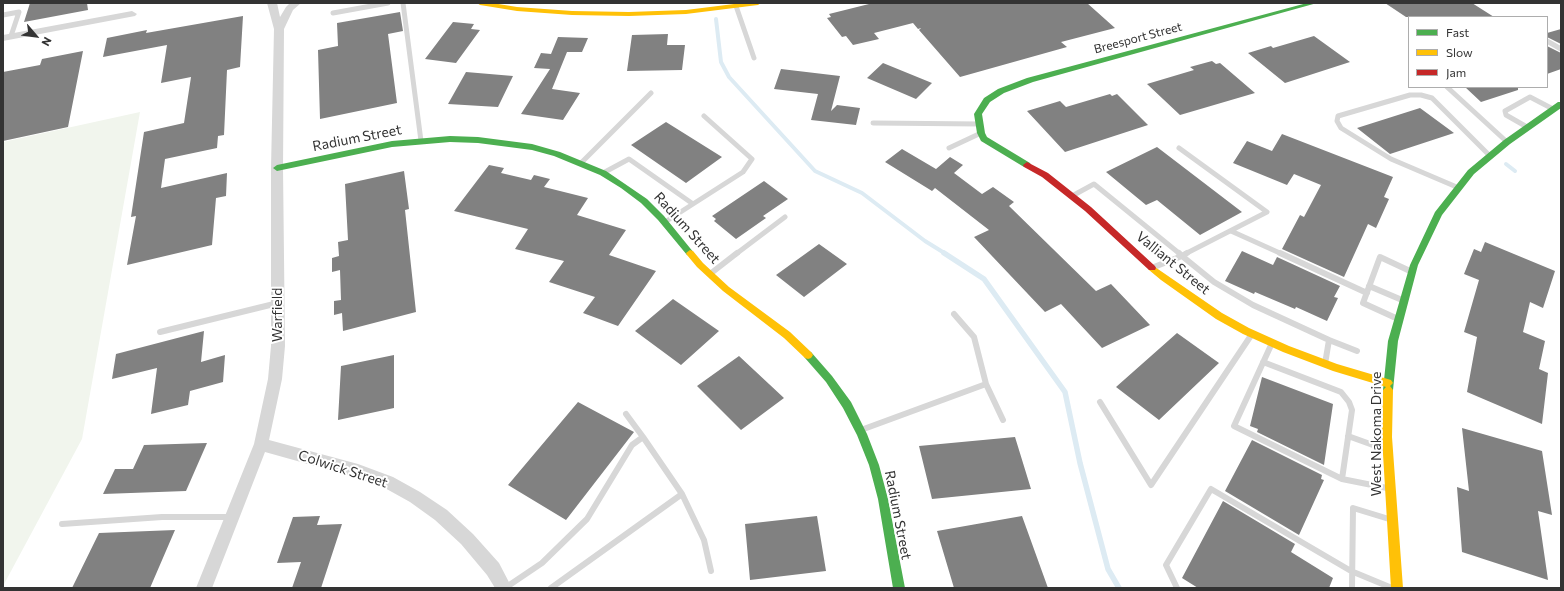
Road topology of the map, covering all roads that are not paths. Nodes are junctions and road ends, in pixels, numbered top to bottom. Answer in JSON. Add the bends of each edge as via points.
{"nodes":[{"id":1,"x":272,"y":3,"type":"edge"},
{"id":2,"x":296,"y":3,"type":"edge"},
{"id":3,"x":388,"y":3,"type":"edge"},
{"id":4,"x":403,"y":3,"type":"edge"},
{"id":5,"x":480,"y":3,"type":"edge"},
{"id":6,"x":758,"y":3,"type":"edge"},
{"id":7,"x":1314,"y":3,"type":"edge"},
{"id":8,"x":736,"y":6,"type":"junction"},
{"id":9,"x":333,"y":13,"type":"dead end"},
{"id":10,"x":132,"y":14,"type":"dead end"},
{"id":11,"x":3,"y":15,"type":"edge"},
{"id":12,"x":279,"y":29,"type":"junction"},
{"id":13,"x":7,"y":37,"type":"edge"},
{"id":14,"x":1548,"y":42,"type":"edge"},
{"id":15,"x":1561,"y":49,"type":"edge"},
{"id":16,"x":754,"y":58,"type":"dead end"},
{"id":17,"x":1448,"y":88,"type":"edge"},
{"id":18,"x":651,"y":93,"type":"dead end"},
{"id":19,"x":1557,"y":106,"type":"edge"},
{"id":20,"x":704,"y":116,"type":"dead end"},
{"id":21,"x":873,"y":123,"type":"dead end"},
{"id":22,"x":1527,"y":127,"type":"junction"},
{"id":23,"x":980,"y":128,"type":"junction"},
{"id":24,"x":421,"y":141,"type":"junction"},
{"id":25,"x":1507,"y":142,"type":"junction"},
{"id":26,"x":949,"y":148,"type":"dead end"},
{"id":27,"x":1179,"y":148,"type":"dead end"},
{"id":28,"x":1490,"y":156,"type":"junction"},
{"id":29,"x":581,"y":163,"type":"junction"},
{"id":30,"x":277,"y":168,"type":"junction"},
{"id":31,"x":604,"y":174,"type":"junction"},
{"id":32,"x":1459,"y":188,"type":"junction"},
{"id":33,"x":1071,"y":196,"type":"junction"},
{"id":34,"x":693,"y":204,"type":"junction"},
{"id":35,"x":785,"y":217,"type":"dead end"},
{"id":36,"x":665,"y":222,"type":"junction"},
{"id":37,"x":1231,"y":231,"type":"junction"},
{"id":38,"x":1182,"y":256,"type":"junction"},
{"id":39,"x":1152,"y":267,"type":"junction"},
{"id":40,"x":1412,"y":271,"type":"junction"},
{"id":41,"x":710,"y":274,"type":"junction"},
{"id":42,"x":1369,"y":286,"type":"junction"},
{"id":43,"x":1367,"y":293,"type":"junction"},
{"id":44,"x":1404,"y":301,"type":"junction"},
{"id":45,"x":278,"y":303,"type":"junction"},
{"id":46,"x":954,"y":314,"type":"dead end"},
{"id":47,"x":1399,"y":319,"type":"junction"},
{"id":48,"x":160,"y":332,"type":"dead end"},
{"id":49,"x":1252,"y":334,"type":"junction"},
{"id":50,"x":1329,"y":340,"type":"junction"},
{"id":51,"x":1272,"y":343,"type":"junction"},
{"id":52,"x":1357,"y":351,"type":"dead end"},
{"id":53,"x":1263,"y":362,"type":"junction"},
{"id":54,"x":1325,"y":364,"type":"junction"},
{"id":55,"x":1388,"y":383,"type":"junction"},
{"id":56,"x":986,"y":384,"type":"junction"},
{"id":57,"x":1100,"y":402,"type":"dead end"},
{"id":58,"x":626,"y":414,"type":"dead end"},
{"id":59,"x":1003,"y":420,"type":"dead end"},
{"id":60,"x":860,"y":430,"type":"junction"},
{"id":61,"x":1348,"y":436,"type":"junction"},
{"id":62,"x":643,"y":437,"type":"junction"},
{"id":63,"x":261,"y":444,"type":"junction"},
{"id":64,"x":1388,"y":450,"type":"junction"},
{"id":65,"x":1342,"y":479,"type":"junction"},
{"id":66,"x":1390,"y":488,"type":"junction"},
{"id":67,"x":682,"y":494,"type":"junction"},
{"id":68,"x":232,"y":517,"type":"junction"},
{"id":69,"x":1392,"y":520,"type":"junction"},
{"id":70,"x":62,"y":524,"type":"dead end"},
{"id":71,"x":711,"y":571,"type":"dead end"},
{"id":72,"x":1351,"y":571,"type":"junction"},
{"id":73,"x":204,"y":588,"type":"edge"},
{"id":74,"x":504,"y":588,"type":"edge"},
{"id":75,"x":551,"y":588,"type":"edge"},
{"id":76,"x":899,"y":588,"type":"edge"},
{"id":77,"x":1177,"y":588,"type":"edge"},
{"id":78,"x":1352,"y":588,"type":"edge"},
{"id":79,"x":1392,"y":588,"type":"edge"},
{"id":80,"x":1397,"y":588,"type":"edge"}],
"edges":[{"from":1,"to":12,"type":"street","name":"Warfield"},
{"from":2,"to":12,"type":"street","name":"Warfield","via":[[289,9]]},
{"from":3,"to":9,"type":"lane"},
{"from":4,"to":24,"type":"lane"},
{"from":5,"to":8,"type":"street","via":[[572,13],[629,14],[686,12]]},
{"from":6,"to":8,"type":"street"},
{"from":7,"to":23,"type":"street","name":"Breesport Street","via":[[1030,80],[987,100],[978,114]]},
{"from":8,"to":16,"type":"lane"},
{"from":10,"to":13,"type":"street"},
{"from":11,"to":13,"type":"lane","via":[[19,12]]},
{"from":12,"to":30,"type":"street","name":"Warfield"},
{"from":14,"to":15,"type":"lane"},
{"from":17,"to":25,"type":"lane"},
{"from":18,"to":29,"type":"lane"},
{"from":19,"to":22,"type":"street","name":"West Nakoma Drive"},
{"from":19,"to":22,"type":"lane","via":[[1530,97],[1505,111],[1506,115]]},
{"from":20,"to":34,"type":"lane","via":[[752,159],[743,172]]},
{"from":21,"to":23,"type":"lane"},
{"from":22,"to":25,"type":"street","name":"West Nakoma Drive"},
{"from":23,"to":26,"type":"lane"},
{"from":23,"to":33,"type":"street","name":"Valliant Street","via":[[984,139],[1045,175]]},
{"from":24,"to":29,"type":"street","name":"Radium Street","via":[[478,140],[505,143],[557,154]]},
{"from":24,"to":30,"type":"street","name":"Radium Street","via":[[362,149]]},
{"from":25,"to":28,"type":"street","name":"West Nakoma Drive"},
{"from":27,"to":37,"type":"lane","via":[[1267,212]]},
{"from":28,"to":32,"type":"street","name":"West Nakoma Drive","via":[[1471,172]]},
{"from":28,"to":32,"type":"lane","via":[[1432,98],[1421,95],[1410,95],[1338,116],[1336,122],[1341,128],[1391,159]]},
{"from":29,"to":31,"type":"street","name":"Radium Street"},
{"from":30,"to":45,"type":"street","name":"Warfield"},
{"from":31,"to":34,"type":"lane","via":[[629,159]]},
{"from":31,"to":36,"type":"street","name":"Radium Street","via":[[644,201]]},
{"from":32,"to":40,"type":"street","name":"West Nakoma Drive","via":[[1438,214]]},
{"from":33,"to":38,"type":"lane","via":[[1094,184]]},
{"from":33,"to":39,"type":"street","name":"Valliant Street"},
{"from":34,"to":36,"type":"lane"},
{"from":35,"to":41,"type":"lane"},
{"from":36,"to":41,"type":"street","name":"Radium Street"},
{"from":37,"to":38,"type":"lane"},
{"from":37,"to":43,"type":"lane"},
{"from":38,"to":39,"type":"lane"},
{"from":38,"to":50,"type":"lane","via":[[1214,282],[1253,305]]},
{"from":39,"to":49,"type":"street","name":"Valliant Street","via":[[1190,297]]},
{"from":40,"to":42,"type":"lane","via":[[1380,257]]},
{"from":40,"to":44,"type":"street","name":"West Nakoma Drive"},
{"from":41,"to":60,"type":"street","name":"Radium Street","via":[[726,290],[787,335],[809,356],[847,405]]},
{"from":42,"to":43,"type":"lane"},
{"from":42,"to":44,"type":"lane"},
{"from":43,"to":47,"type":"lane","via":[[1363,303]]},
{"from":44,"to":47,"type":"street","name":"West Nakoma Drive"},
{"from":45,"to":48,"type":"lane"},
{"from":45,"to":63,"type":"street","name":"Warfield","via":[[275,380]]},
{"from":46,"to":56,"type":"lane","via":[[974,337]]},
{"from":47,"to":55,"type":"street","name":"West Nakoma Drive","via":[[1393,341]]},
{"from":49,"to":51,"type":"street","name":"Valliant Street"},
{"from":49,"to":57,"type":"lane","via":[[1152,485]]},
{"from":50,"to":52,"type":"lane"},
{"from":50,"to":54,"type":"lane"},
{"from":51,"to":53,"type":"lane"},
{"from":51,"to":54,"type":"street","name":"Valliant Street"},
{"from":53,"to":61,"type":"lane","via":[[1341,392],[1350,402],[1352,410]]},
{"from":53,"to":65,"type":"lane","via":[[1234,426]]},
{"from":54,"to":55,"type":"street","name":"Valliant Street"},
{"from":55,"to":64,"type":"street","name":"West Nakoma Drive"},
{"from":56,"to":59,"type":"lane"},
{"from":56,"to":60,"type":"lane"},
{"from":58,"to":62,"type":"lane"},
{"from":60,"to":76,"type":"street","name":"Radium Street","via":[[884,499]]},
{"from":61,"to":64,"type":"lane"},
{"from":61,"to":65,"type":"lane"},
{"from":62,"to":67,"type":"lane"},
{"from":62,"to":74,"type":"lane","via":[[632,445],[587,519],[542,563]]},
{"from":63,"to":68,"type":"street","name":"Warfield"},
{"from":63,"to":74,"type":"street","name":"Colwick Street","via":[[358,471],[388,482],[415,497],[441,515],[467,539],[493,569]]},
{"from":64,"to":66,"type":"street","name":"West Nakoma Drive"},
{"from":65,"to":66,"type":"lane"},
{"from":66,"to":69,"type":"street","name":"West Nakoma Drive"},
{"from":67,"to":71,"type":"lane","via":[[704,540]]},
{"from":67,"to":75,"type":"lane"},
{"from":68,"to":70,"type":"lane","via":[[162,517]]},
{"from":68,"to":73,"type":"street","name":"Warfield"},
{"from":69,"to":72,"type":"lane","via":[[1352,508]]},
{"from":69,"to":80,"type":"street","name":"West Nakoma Drive"},
{"from":72,"to":77,"type":"lane","via":[[1211,489],[1166,565]]},
{"from":72,"to":78,"type":"lane"},
{"from":72,"to":79,"type":"lane"}]}
